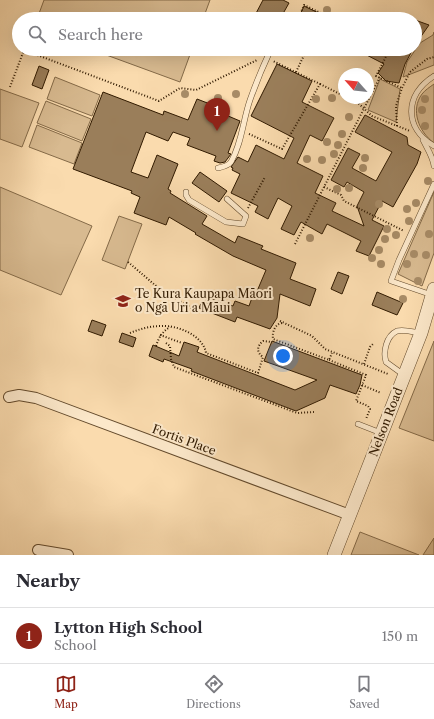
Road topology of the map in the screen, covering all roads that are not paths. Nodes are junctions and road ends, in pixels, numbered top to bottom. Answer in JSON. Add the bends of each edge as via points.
{"nodes":[{"id":1,"x":268,"y":56,"type":"edge"},
{"id":2,"x":434,"y":76,"type":"edge"},
{"id":3,"x":420,"y":135,"type":"junction"},
{"id":4,"x":434,"y":146,"type":"edge"},
{"id":5,"x":434,"y":166,"type":"edge"},
{"id":6,"x":218,"y":168,"type":"dead end"},
{"id":7,"x":434,"y":184,"type":"edge"},
{"id":8,"x":186,"y":192,"type":"dead end"},
{"id":9,"x":227,"y":200,"type":"dead end"},
{"id":10,"x":433,"y":292,"type":"edge"},
{"id":11,"x":421,"y":333,"type":"junction"},
{"id":12,"x":404,"y":376,"type":"junction"},
{"id":13,"x":9,"y":397,"type":"dead end"},
{"id":14,"x":358,"y":424,"type":"dead end"},
{"id":15,"x":382,"y":433,"type":"junction"},
{"id":16,"x":350,"y":515,"type":"junction"},
{"id":17,"x":38,"y":550,"type":"dead end"},
{"id":18,"x":68,"y":555,"type":"edge"},
{"id":19,"x":334,"y":555,"type":"edge"}],
"edges":[{"from":1,"to":6,"type":"lane","via":[[250,100],[235,153],[230,163]]},
{"from":2,"to":3,"type":"lane","via":[[419,90],[412,106],[413,123]]},
{"from":3,"to":4,"type":"lane"},
{"from":3,"to":5,"type":"lane"},
{"from":7,"to":10,"type":"lane","via":[[391,281]]},
{"from":8,"to":9,"type":"lane","via":[[189,200],[226,222],[243,224],[246,216]]},
{"from":10,"to":11,"type":"street","name":"Nelson Road"},
{"from":11,"to":12,"type":"street","name":"Nelson Road"},
{"from":11,"to":12,"type":"lane","via":[[398,331],[386,344],[386,362]]},
{"from":12,"to":15,"type":"street","name":"Nelson Road"},
{"from":13,"to":16,"type":"street","name":"Fortis Place","via":[[19,395],[36,398]]},
{"from":14,"to":15,"type":"lane"},
{"from":15,"to":16,"type":"street","name":"Nelson Road"},
{"from":16,"to":19,"type":"street","name":"Nelson Road"},
{"from":17,"to":18,"type":"street"}]}
